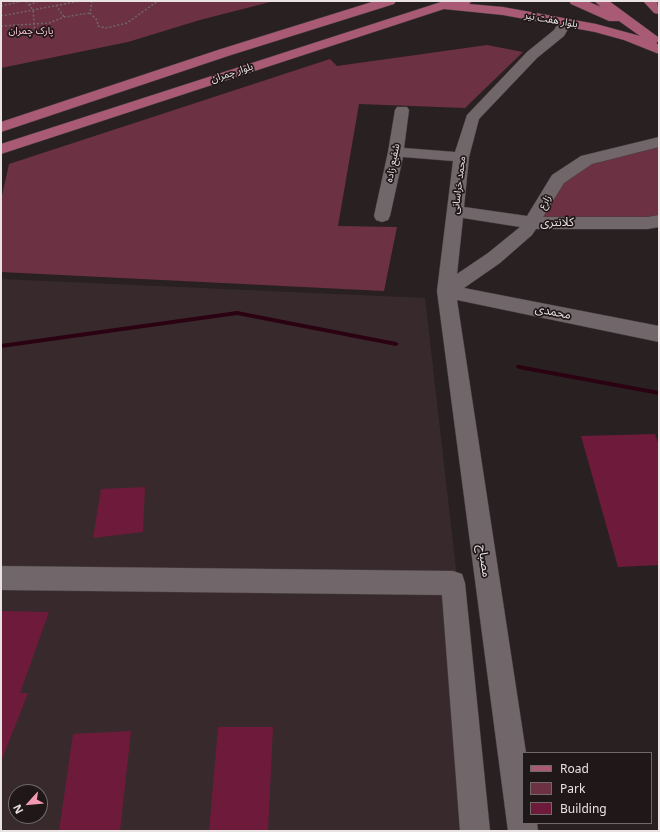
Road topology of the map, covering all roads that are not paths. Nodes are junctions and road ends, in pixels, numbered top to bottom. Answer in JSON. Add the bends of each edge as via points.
{"nodes":[{"id":1,"x":389,"y":1,"type":"edge"},
{"id":2,"x":465,"y":1,"type":"edge"},
{"id":3,"x":576,"y":1,"type":"edge"},
{"id":4,"x":601,"y":1,"type":"edge"},
{"id":5,"x":650,"y":1,"type":"edge"},
{"id":6,"x":439,"y":6,"type":"junction"},
{"id":7,"x":659,"y":10,"type":"edge"},
{"id":8,"x":566,"y":22,"type":"junction"},
{"id":9,"x":640,"y":30,"type":"junction"},
{"id":10,"x":659,"y":45,"type":"edge"},
{"id":11,"x":659,"y":50,"type":"edge"},
{"id":12,"x":402,"y":110,"type":"dead end"},
{"id":13,"x":1,"y":126,"type":"edge"},
{"id":14,"x":659,"y":142,"type":"edge"},
{"id":15,"x":1,"y":149,"type":"edge"},
{"id":16,"x":396,"y":152,"type":"junction"},
{"id":17,"x":462,"y":157,"type":"junction"},
{"id":18,"x":456,"y":211,"type":"junction"},
{"id":19,"x":382,"y":216,"type":"dead end"},
{"id":20,"x":659,"y":221,"type":"edge"},
{"id":21,"x":532,"y":223,"type":"junction"},
{"id":22,"x":446,"y":291,"type":"junction"},
{"id":23,"x":659,"y":334,"type":"edge"},
{"id":24,"x":1,"y":578,"type":"edge"},
{"id":25,"x":522,"y":824,"type":"edge"},
{"id":26,"x":475,"y":831,"type":"edge"}],
"edges":[{"from":1,"to":13,"type":"main road","name":"بلوار چمران"},
{"from":2,"to":6,"type":"main road","name":"بلوار چمران"},
{"from":3,"to":9,"type":"main road"},
{"from":4,"to":9,"type":"main road"},
{"from":5,"to":7,"type":"main road"},
{"from":6,"to":8,"type":"main road","name":"بلوار هفت تیر","via":[[503,11]]},
{"from":6,"to":15,"type":"main road","name":"بلوار چمران"},
{"from":8,"to":11,"type":"main road","name":"بلوار هفت تیر","via":[[629,37]]},
{"from":8,"to":17,"type":"street","name":"محمد خراسانی","via":[[559,33],[532,55],[472,118]]},
{"from":9,"to":10,"type":"main road"},
{"from":12,"to":16,"type":"street","name":"شفیع زاده"},
{"from":14,"to":21,"type":"street","name":"زارع","via":[[587,160],[558,179]]},
{"from":16,"to":17,"type":"street"},
{"from":16,"to":19,"type":"street","name":"شفیع زاده"},
{"from":17,"to":18,"type":"street","name":"محمد خراسانی"},
{"from":18,"to":21,"type":"street","name":"کلانتری"},
{"from":18,"to":22,"type":"street","name":"محمد خراسانی"},
{"from":20,"to":21,"type":"street","name":"کلانتری"},
{"from":21,"to":22,"type":"street","name":"زارع","via":[[494,258]]},
{"from":22,"to":23,"type":"street","name":"محمدی"},
{"from":22,"to":25,"type":"street","name":"مصباح"},
{"from":24,"to":26,"type":"street","via":[[452,584]]}]}
